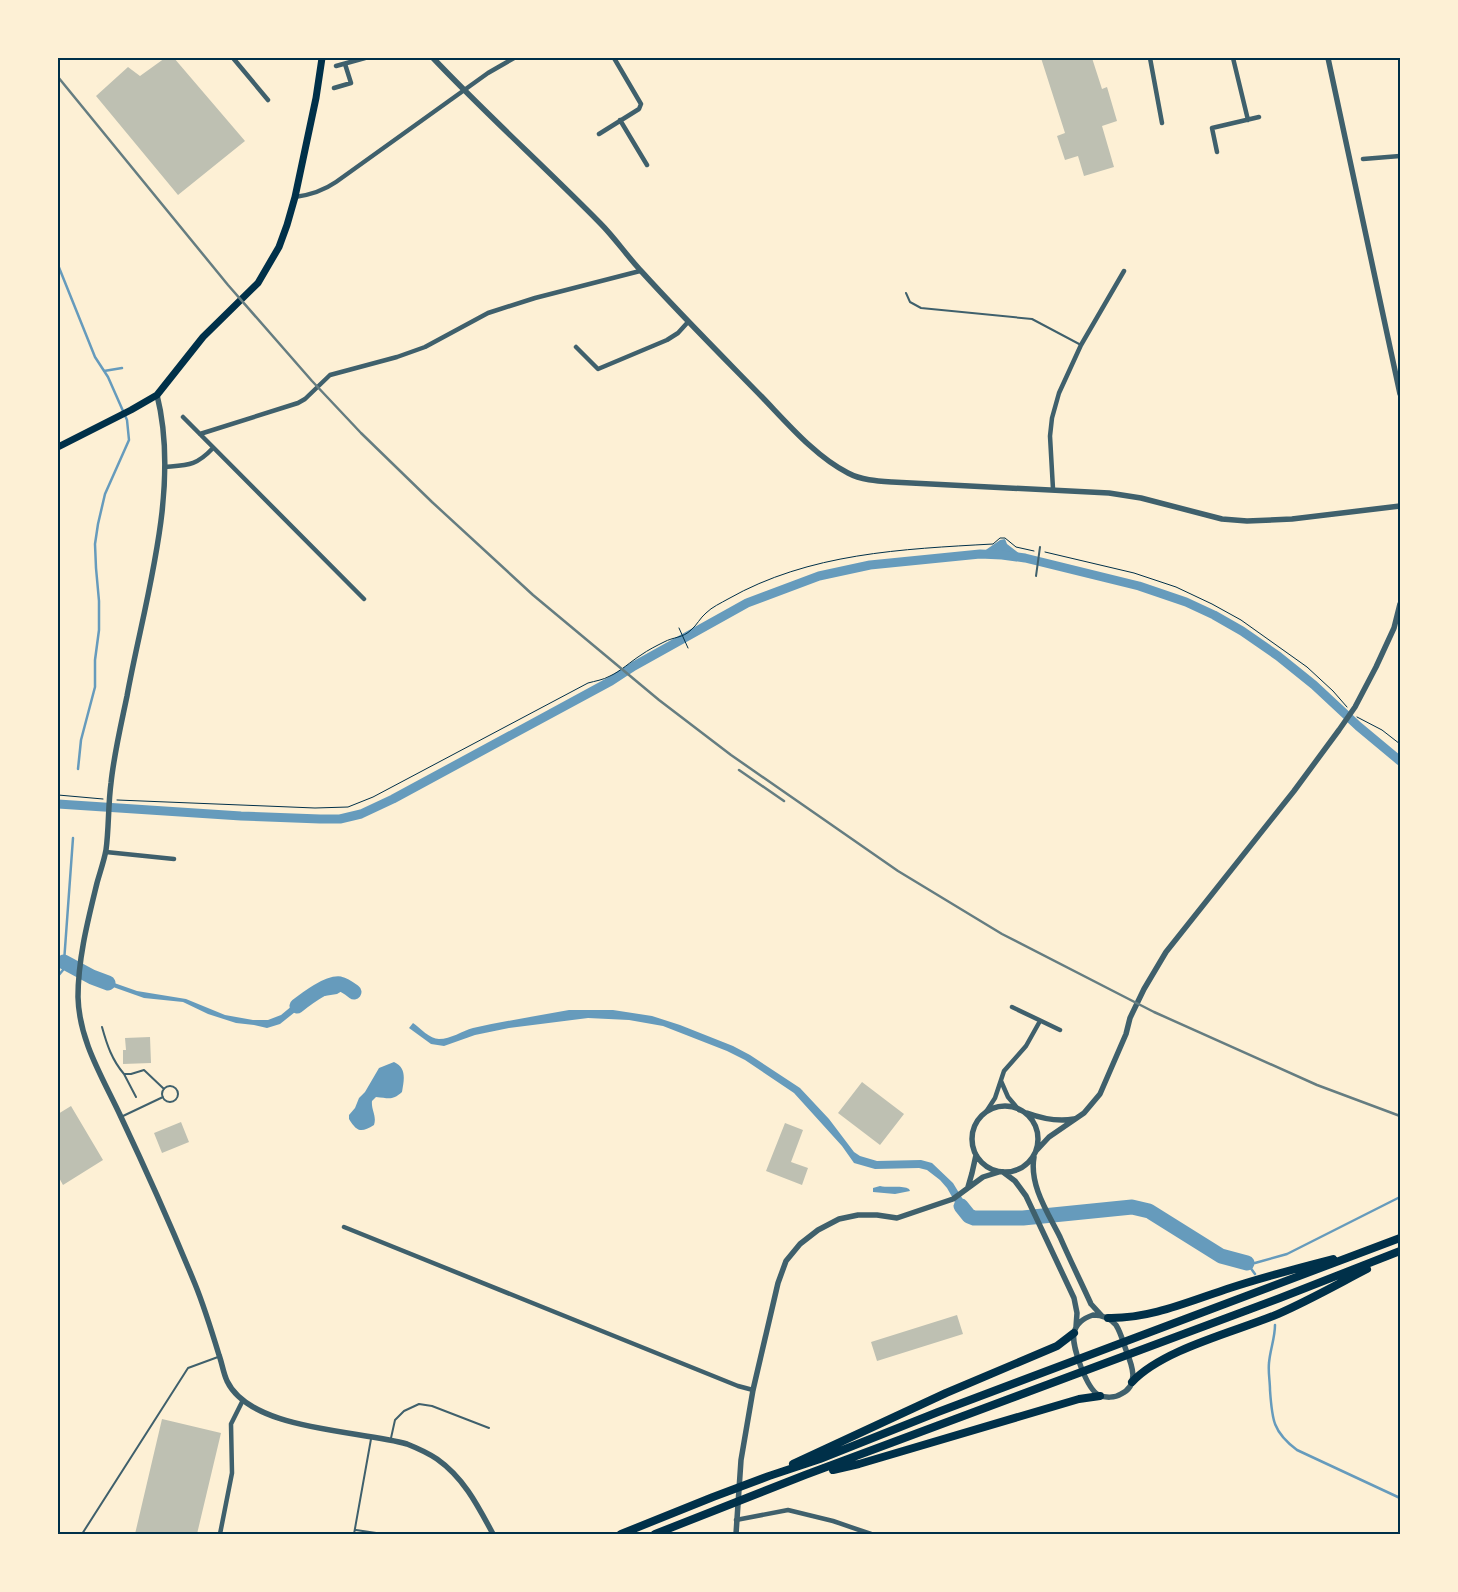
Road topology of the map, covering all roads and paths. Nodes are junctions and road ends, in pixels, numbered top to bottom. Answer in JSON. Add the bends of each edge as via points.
{"nodes":[{"id":1,"x":233,"y":58,"type":"edge"},
{"id":2,"x":322,"y":58,"type":"edge"},
{"id":3,"x":365,"y":58,"type":"edge"},
{"id":4,"x":433,"y":58,"type":"edge"},
{"id":5,"x":514,"y":58,"type":"edge"},
{"id":6,"x":614,"y":58,"type":"edge"},
{"id":7,"x":1150,"y":58,"type":"edge"},
{"id":8,"x":1233,"y":58,"type":"edge"},
{"id":9,"x":1328,"y":58,"type":"edge"},
{"id":10,"x":346,"y":64,"type":"junction"},
{"id":11,"x":336,"y":66,"type":"dead end"},
{"id":12,"x":334,"y":88,"type":"dead end"},
{"id":13,"x":465,"y":91,"type":"junction"},
{"id":14,"x":268,"y":100,"type":"dead end"},
{"id":15,"x":1259,"y":117,"type":"dead end"},
{"id":16,"x":620,"y":120,"type":"junction"},
{"id":17,"x":1248,"y":120,"type":"junction"},
{"id":18,"x":1162,"y":123,"type":"dead end"},
{"id":19,"x":599,"y":134,"type":"dead end"},
{"id":20,"x":1217,"y":152,"type":"dead end"},
{"id":21,"x":1400,"y":156,"type":"edge"},
{"id":22,"x":1363,"y":158,"type":"dead end"},
{"id":23,"x":647,"y":165,"type":"dead end"},
{"id":24,"x":295,"y":197,"type":"junction"},
{"id":25,"x":640,"y":271,"type":"junction"},
{"id":26,"x":1124,"y":271,"type":"dead end"},
{"id":27,"x":906,"y":293,"type":"dead end"},
{"id":28,"x":688,"y":322,"type":"junction"},
{"id":29,"x":1081,"y":345,"type":"junction"},
{"id":30,"x":576,"y":348,"type":"dead end"},
{"id":31,"x":1400,"y":394,"type":"edge"},
{"id":32,"x":157,"y":395,"type":"junction"},
{"id":33,"x":183,"y":417,"type":"dead end"},
{"id":34,"x":200,"y":434,"type":"junction"},
{"id":35,"x":58,"y":447,"type":"edge"},
{"id":36,"x":213,"y":448,"type":"junction"},
{"id":37,"x":165,"y":467,"type":"junction"},
{"id":38,"x":1053,"y":489,"type":"junction"},
{"id":39,"x":1400,"y":506,"type":"edge"},
{"id":40,"x":1040,"y":547,"type":"dead end"},
{"id":41,"x":1036,"y":576,"type":"dead end"},
{"id":42,"x":364,"y":599,"type":"dead end"},
{"id":43,"x":1400,"y":604,"type":"edge"},
{"id":44,"x":1400,"y":623,"type":"edge"},
{"id":45,"x":679,"y":628,"type":"dead end"},
{"id":46,"x":1394,"y":628,"type":"junction"},
{"id":47,"x":688,"y":648,"type":"dead end"},
{"id":48,"x":1352,"y":708,"type":"junction"},
{"id":49,"x":1354,"y":714,"type":"dead end"},
{"id":50,"x":1400,"y":744,"type":"edge"},
{"id":51,"x":58,"y":795,"type":"edge"},
{"id":52,"x":83,"y":797,"type":"dead end"},
{"id":53,"x":124,"y":800,"type":"dead end"},
{"id":54,"x":106,"y":852,"type":"junction"},
{"id":55,"x":174,"y":859,"type":"dead end"},
{"id":56,"x":1012,"y":1007,"type":"dead end"},
{"id":57,"x":1040,"y":1021,"type":"junction"},
{"id":58,"x":102,"y":1027,"type":"dead end"},
{"id":59,"x":1060,"y":1030,"type":"dead end"},
{"id":60,"x":124,"y":1074,"type":"junction"},
{"id":61,"x":1001,"y":1080,"type":"junction"},
{"id":62,"x":164,"y":1089,"type":"junction"},
{"id":63,"x":136,"y":1097,"type":"dead end"},
{"id":64,"x":163,"y":1097,"type":"junction"},
{"id":65,"x":1020,"y":1110,"type":"junction"},
{"id":66,"x":986,"y":1112,"type":"junction"},
{"id":67,"x":121,"y":1116,"type":"junction"},
{"id":68,"x":1076,"y":1118,"type":"junction"},
{"id":69,"x":1035,"y":1153,"type":"junction"},
{"id":70,"x":976,"y":1155,"type":"junction"},
{"id":71,"x":1001,"y":1172,"type":"junction"},
{"id":72,"x":966,"y":1190,"type":"junction"},
{"id":73,"x":344,"y":1227,"type":"dead end"},
{"id":74,"x":1400,"y":1238,"type":"edge"},
{"id":75,"x":1373,"y":1248,"type":"junction"},
{"id":76,"x":1400,"y":1252,"type":"edge"},
{"id":77,"x":1105,"y":1317,"type":"junction"},
{"id":78,"x":1075,"y":1331,"type":"junction"},
{"id":79,"x":220,"y":1356,"type":"junction"},
{"id":80,"x":1132,"y":1382,"type":"junction"},
{"id":81,"x":753,"y":1390,"type":"junction"},
{"id":82,"x":1100,"y":1396,"type":"junction"},
{"id":83,"x":243,"y":1400,"type":"junction"},
{"id":84,"x":489,"y":1428,"type":"dead end"},
{"id":85,"x":372,"y":1437,"type":"junction"},
{"id":86,"x":391,"y":1440,"type":"junction"},
{"id":87,"x":769,"y":1476,"type":"junction"},
{"id":88,"x":805,"y":1476,"type":"junction"},
{"id":89,"x":736,"y":1520,"type":"junction"},
{"id":90,"x":355,"y":1529,"type":"junction"},
{"id":91,"x":82,"y":1534,"type":"edge"},
{"id":92,"x":220,"y":1534,"type":"edge"},
{"id":93,"x":354,"y":1534,"type":"edge"},
{"id":94,"x":383,"y":1534,"type":"edge"},
{"id":95,"x":493,"y":1534,"type":"edge"},
{"id":96,"x":621,"y":1534,"type":"edge"},
{"id":97,"x":656,"y":1534,"type":"edge"},
{"id":98,"x":736,"y":1534,"type":"edge"},
{"id":99,"x":871,"y":1534,"type":"edge"}],
"edges":[{"from":1,"to":14,"type":"street"},
{"from":2,"to":24,"type":"main road"},
{"from":3,"to":10,"type":"street"},
{"from":4,"to":13,"type":"street"},
{"from":5,"to":13,"type":"street"},
{"from":6,"to":16,"type":"street","via":[[641,104]]},
{"from":7,"to":18,"type":"street"},
{"from":8,"to":17,"type":"street"},
{"from":9,"to":31,"type":"street"},
{"from":10,"to":11,"type":"street"},
{"from":10,"to":12,"type":"street","via":[[351,83]]},
{"from":13,"to":24,"type":"street","via":[[336,182],[310,195]]},
{"from":13,"to":25,"type":"street","via":[[602,224]]},
{"from":15,"to":17,"type":"street"},
{"from":16,"to":19,"type":"street"},
{"from":16,"to":23,"type":"street"},
{"from":17,"to":20,"type":"street","via":[[1212,128]]},
{"from":21,"to":22,"type":"street"},
{"from":24,"to":32,"type":"main road","via":[[279,247],[258,283],[203,337]]},
{"from":25,"to":28,"type":"street"},
{"from":25,"to":34,"type":"street","via":[[488,313],[425,347],[337,372],[298,402]]},
{"from":26,"to":29,"type":"street"},
{"from":27,"to":29,"type":"lane","via":[[910,302],[921,308],[1032,319]]},
{"from":28,"to":30,"type":"street","via":[[667,340],[598,369]]},
{"from":28,"to":38,"type":"street","via":[[787,423],[846,472],[870,480],[892,482]]},
{"from":29,"to":38,"type":"street","via":[[1052,418]]},
{"from":32,"to":35,"type":"main road"},
{"from":32,"to":37,"type":"street"},
{"from":33,"to":34,"type":"street"},
{"from":34,"to":36,"type":"street"},
{"from":36,"to":37,"type":"street","via":[[191,465]]},
{"from":36,"to":42,"type":"street"},
{"from":37,"to":54,"type":"street","via":[[160,535],[112,777]]},
{"from":38,"to":39,"type":"street","via":[[1131,496],[1222,519],[1247,521]]},
{"from":40,"to":41,"type":"lane"},
{"from":43,"to":46,"type":"street"},
{"from":44,"to":46,"type":"street"},
{"from":45,"to":47,"type":"path"},
{"from":46,"to":48,"type":"street"},
{"from":48,"to":53,"type":"path","via":[[1307,667],[1241,620],[1212,604],[1176,587],[1134,573],[1016,547],[1000,538],[992,544],[886,551],[788,572],[729,598],[706,612],[680,638],[640,655],[609,677],[588,683],[373,797],[348,807]]},
{"from":48,"to":68,"type":"street","via":[[1290,795],[1166,952],[1130,1018],[1100,1094]]},
{"from":49,"to":50,"type":"path"},
{"from":51,"to":52,"type":"path"},
{"from":54,"to":55,"type":"street"},
{"from":54,"to":67,"type":"street","via":[[84,940],[79,1012],[96,1066]]},
{"from":56,"to":57,"type":"street"},
{"from":57,"to":59,"type":"street"},
{"from":57,"to":61,"type":"street"},
{"from":58,"to":60,"type":"lane","via":[[108,1049]]},
{"from":60,"to":62,"type":"lane","via":[[144,1070]]},
{"from":60,"to":63,"type":"lane"},
{"from":61,"to":65,"type":"street","via":[[1008,1097]]},
{"from":61,"to":66,"type":"street"},
{"from":62,"to":64,"type":"lane"},
{"from":62,"to":64,"type":"lane","via":[[174,1087],[178,1095],[171,1101]]},
{"from":64,"to":67,"type":"lane"},
{"from":65,"to":66,"type":"street","via":[[1007,1106]]},
{"from":65,"to":68,"type":"street","via":[[1046,1120]]},
{"from":65,"to":69,"type":"street","via":[[1031,1118],[1034,1125],[1038,1142]]},
{"from":66,"to":70,"type":"street","via":[[972,1132]]},
{"from":67,"to":79,"type":"street","via":[[196,1288]]},
{"from":68,"to":69,"type":"street"},
{"from":69,"to":71,"type":"street","via":[[1022,1167]]},
{"from":69,"to":77,"type":"street","via":[[1034,1178],[1043,1203],[1091,1304]]},
{"from":70,"to":71,"type":"street","via":[[989,1168]]},
{"from":70,"to":72,"type":"street"},
{"from":71,"to":72,"type":"street","via":[[983,1177]]},
{"from":71,"to":78,"type":"street","via":[[1019,1185],[1030,1203],[1074,1298],[1077,1313]]},
{"from":72,"to":81,"type":"street","via":[[948,1201],[897,1218],[858,1215],[840,1219],[800,1244],[786,1261],[778,1283]]},
{"from":73,"to":81,"type":"street"},
{"from":74,"to":75,"type":"highway"},
{"from":75,"to":77,"type":"highway","via":[[1282,1272],[1150,1314]]},
{"from":75,"to":87,"type":"highway"},
{"from":76,"to":80,"type":"highway","via":[[1279,1313],[1162,1360]]},
{"from":76,"to":88,"type":"highway"},
{"from":77,"to":78,"type":"street","via":[[1088,1317],[1078,1324]]},
{"from":77,"to":80,"type":"street","via":[[1116,1325],[1121,1335],[1132,1364]]},
{"from":78,"to":82,"type":"street","via":[[1076,1352],[1087,1381],[1092,1391]]},
{"from":78,"to":87,"type":"highway","via":[[1057,1346],[946,1393]]},
{"from":79,"to":83,"type":"street","via":[[226,1380]]},
{"from":79,"to":91,"type":"lane","via":[[188,1368]]},
{"from":80,"to":82,"type":"street","via":[[1118,1396]]},
{"from":81,"to":89,"type":"street","via":[[741,1460]]},
{"from":82,"to":88,"type":"highway","via":[[1079,1399],[859,1464]]},
{"from":83,"to":85,"type":"street","via":[[278,1419]]},
{"from":83,"to":92,"type":"street","via":[[231,1424],[232,1472]]},
{"from":84,"to":86,"type":"lane","via":[[419,1404],[404,1410],[395,1420]]},
{"from":85,"to":86,"type":"street"},
{"from":85,"to":90,"type":"lane"},
{"from":86,"to":95,"type":"street","via":[[425,1452],[448,1468],[469,1491]]},
{"from":87,"to":96,"type":"highway"},
{"from":88,"to":97,"type":"highway"},
{"from":89,"to":98,"type":"street"},
{"from":89,"to":99,"type":"street","via":[[788,1510]]},
{"from":90,"to":93,"type":"lane"},
{"from":90,"to":94,"type":"lane"}]}
